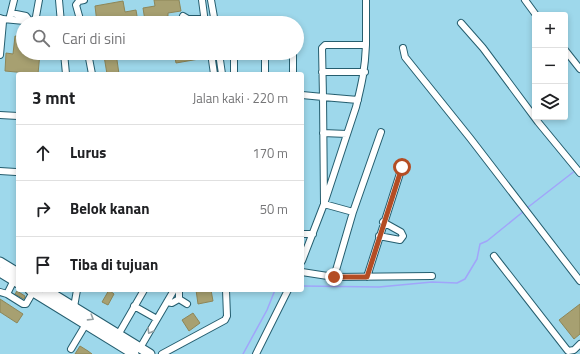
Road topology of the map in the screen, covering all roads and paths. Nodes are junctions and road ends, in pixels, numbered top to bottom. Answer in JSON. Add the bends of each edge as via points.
{"nodes":[{"id":1,"x":14,"y":0,"type":"edge"},
{"id":2,"x":39,"y":0,"type":"edge"},
{"id":3,"x":58,"y":0,"type":"edge"},
{"id":4,"x":82,"y":0,"type":"edge"},
{"id":5,"x":202,"y":0,"type":"edge"},
{"id":6,"x":211,"y":0,"type":"edge"},
{"id":7,"x":366,"y":0,"type":"edge"},
{"id":8,"x":525,"y":0,"type":"edge"},
{"id":9,"x":534,"y":12,"type":"edge"},
{"id":10,"x":34,"y":16,"type":"edge"},
{"id":11,"x":61,"y":16,"type":"edge"},
{"id":12,"x":79,"y":16,"type":"edge"},
{"id":13,"x":204,"y":16,"type":"edge"},
{"id":14,"x":214,"y":16,"type":"edge"},
{"id":15,"x":6,"y":17,"type":"edge"},
{"id":16,"x":16,"y":19,"type":"edge"},
{"id":17,"x":461,"y":23,"type":"dead end"},
{"id":18,"x":366,"y":45,"type":"junction"},
{"id":19,"x":402,"y":48,"type":"dead end"},
{"id":20,"x":0,"y":51,"type":"edge"},
{"id":21,"x":568,"y":54,"type":"edge"},
{"id":22,"x":65,"y":60,"type":"edge"},
{"id":23,"x":89,"y":60,"type":"edge"},
{"id":24,"x":212,"y":60,"type":"edge"},
{"id":25,"x":220,"y":60,"type":"edge"},
{"id":26,"x":234,"y":60,"type":"edge"},
{"id":27,"x":265,"y":60,"type":"edge"},
{"id":28,"x":293,"y":60,"type":"edge"},
{"id":29,"x":580,"y":70,"type":"edge"},
{"id":30,"x":66,"y":72,"type":"edge"},
{"id":31,"x":92,"y":72,"type":"edge"},
{"id":32,"x":214,"y":72,"type":"edge"},
{"id":33,"x":222,"y":72,"type":"edge"},
{"id":34,"x":234,"y":72,"type":"edge"},
{"id":35,"x":265,"y":72,"type":"edge"},
{"id":36,"x":293,"y":72,"type":"edge"},
{"id":37,"x":322,"y":72,"type":"junction"},
{"id":38,"x":365,"y":72,"type":"junction"},
{"id":39,"x":304,"y":96,"type":"edge"},
{"id":40,"x":323,"y":97,"type":"junction"},
{"id":41,"x":358,"y":100,"type":"junction"},
{"id":42,"x":0,"y":115,"type":"edge"},
{"id":43,"x":16,"y":116,"type":"edge"},
{"id":44,"x":381,"y":132,"type":"dead end"},
{"id":45,"x":323,"y":133,"type":"junction"},
{"id":46,"x":347,"y":134,"type":"junction"},
{"id":47,"x":402,"y":167,"type":"dead end"},
{"id":48,"x":0,"y":170,"type":"edge"},
{"id":49,"x":16,"y":172,"type":"dead end"},
{"id":50,"x":580,"y":173,"type":"edge"},
{"id":51,"x":324,"y":204,"type":"junction"},
{"id":52,"x":354,"y":212,"type":"junction"},
{"id":53,"x":383,"y":222,"type":"junction"},
{"id":54,"x":304,"y":234,"type":"edge"},
{"id":55,"x":313,"y":234,"type":"junction"},
{"id":56,"x":379,"y":236,"type":"junction"},
{"id":57,"x":304,"y":256,"type":"edge"},
{"id":58,"x":494,"y":256,"type":"dead end"},
{"id":59,"x":0,"y":262,"type":"edge"},
{"id":60,"x":0,"y":272,"type":"edge"},
{"id":61,"x":304,"y":272,"type":"edge"},
{"id":62,"x":432,"y":276,"type":"dead end"},
{"id":63,"x":334,"y":277,"type":"junction"},
{"id":64,"x":367,"y":277,"type":"junction"},
{"id":65,"x":16,"y":278,"type":"edge"},
{"id":66,"x":16,"y":279,"type":"edge"},
{"id":67,"x":16,"y":280,"type":"edge"},
{"id":68,"x":580,"y":281,"type":"edge"},
{"id":69,"x":0,"y":292,"type":"edge"},
{"id":70,"x":32,"y":292,"type":"edge"},
{"id":71,"x":34,"y":292,"type":"edge"},
{"id":72,"x":49,"y":292,"type":"edge"},
{"id":73,"x":77,"y":292,"type":"edge"},
{"id":74,"x":143,"y":292,"type":"edge"},
{"id":75,"x":173,"y":292,"type":"edge"},
{"id":76,"x":179,"y":292,"type":"edge"},
{"id":77,"x":226,"y":292,"type":"edge"},
{"id":78,"x":287,"y":292,"type":"edge"},
{"id":79,"x":7,"y":294,"type":"junction"},
{"id":80,"x":179,"y":299,"type":"junction"},
{"id":81,"x":167,"y":302,"type":"junction"},
{"id":82,"x":187,"y":304,"type":"dead end"},
{"id":83,"x":134,"y":306,"type":"junction"},
{"id":84,"x":74,"y":307,"type":"junction"},
{"id":85,"x":157,"y":319,"type":"junction"},
{"id":86,"x":86,"y":324,"type":"junction"},
{"id":87,"x":118,"y":335,"type":"junction"},
{"id":88,"x":580,"y":344,"type":"edge"},
{"id":89,"x":71,"y":349,"type":"dead end"},
{"id":90,"x":137,"y":351,"type":"edge"},
{"id":91,"x":150,"y":354,"type":"edge"},
{"id":92,"x":162,"y":354,"type":"edge"},
{"id":93,"x":256,"y":354,"type":"edge"}],
"edges":[{"from":1,"to":15,"type":"street"},
{"from":2,"to":10,"type":"street"},
{"from":3,"to":11,"type":"street"},
{"from":4,"to":12,"type":"street","via":[[76,5]]},
{"from":5,"to":13,"type":"street"},
{"from":6,"to":14,"type":"street"},
{"from":7,"to":18,"type":"street"},
{"from":8,"to":9,"type":"street"},
{"from":15,"to":16,"type":"street"},
{"from":15,"to":20,"type":"street"},
{"from":17,"to":50,"type":"street"},
{"from":18,"to":37,"type":"street","via":[[325,44],[322,48]]},
{"from":18,"to":38,"type":"street"},
{"from":19,"to":68,"type":"street","via":[[405,57]]},
{"from":21,"to":29,"type":"street"},
{"from":22,"to":30,"type":"street"},
{"from":23,"to":31,"type":"street"},
{"from":24,"to":32,"type":"street"},
{"from":25,"to":33,"type":"street"},
{"from":26,"to":34,"type":"street"},
{"from":27,"to":35,"type":"street"},
{"from":28,"to":36,"type":"street"},
{"from":37,"to":38,"type":"street"},
{"from":37,"to":40,"type":"street"},
{"from":38,"to":41,"type":"street"},
{"from":39,"to":40,"type":"street"},
{"from":40,"to":41,"type":"street"},
{"from":40,"to":45,"type":"street"},
{"from":41,"to":46,"type":"street"},
{"from":42,"to":43,"type":"street"},
{"from":44,"to":52,"type":"street"},
{"from":45,"to":46,"type":"street"},
{"from":45,"to":51,"type":"street"},
{"from":46,"to":51,"type":"street"},
{"from":47,"to":53,"type":"street"},
{"from":48,"to":49,"type":"street"},
{"from":51,"to":52,"type":"street"},
{"from":51,"to":55,"type":"street"},
{"from":52,"to":63,"type":"street"},
{"from":53,"to":56,"type":"street"},
{"from":53,"to":56,"type":"street","via":[[401,232],[402,239]]},
{"from":54,"to":55,"type":"street"},
{"from":55,"to":57,"type":"street"},
{"from":56,"to":64,"type":"street"},
{"from":58,"to":88,"type":"street","via":[[568,351],[574,350]]},
{"from":59,"to":65,"type":"highway"},
{"from":60,"to":66,"type":"highway"},
{"from":61,"to":63,"type":"street"},
{"from":62,"to":64,"type":"street"},
{"from":63,"to":64,"type":"street"},
{"from":67,"to":79,"type":"street"},
{"from":69,"to":79,"type":"street"},
{"from":70,"to":79,"type":"street","via":[[26,304]]},
{"from":71,"to":86,"type":"highway"},
{"from":72,"to":84,"type":"highway"},
{"from":73,"to":84,"type":"street"},
{"from":74,"to":83,"type":"street"},
{"from":75,"to":81,"type":"street"},
{"from":76,"to":80,"type":"street"},
{"from":77,"to":92,"type":"street","via":[[225,320]]},
{"from":78,"to":93,"type":"street"},
{"from":80,"to":81,"type":"street","via":[[172,303]]},
{"from":80,"to":82,"type":"street"},
{"from":81,"to":85,"type":"street"},
{"from":83,"to":85,"type":"street"},
{"from":83,"to":87,"type":"street"},
{"from":84,"to":87,"type":"highway","one_way":true},
{"from":85,"to":90,"type":"street","one_way":true},
{"from":86,"to":89,"type":"street"},
{"from":86,"to":90,"type":"highway"},
{"from":87,"to":90,"type":"highway"},
{"from":90,"to":91,"type":"highway"}]}
